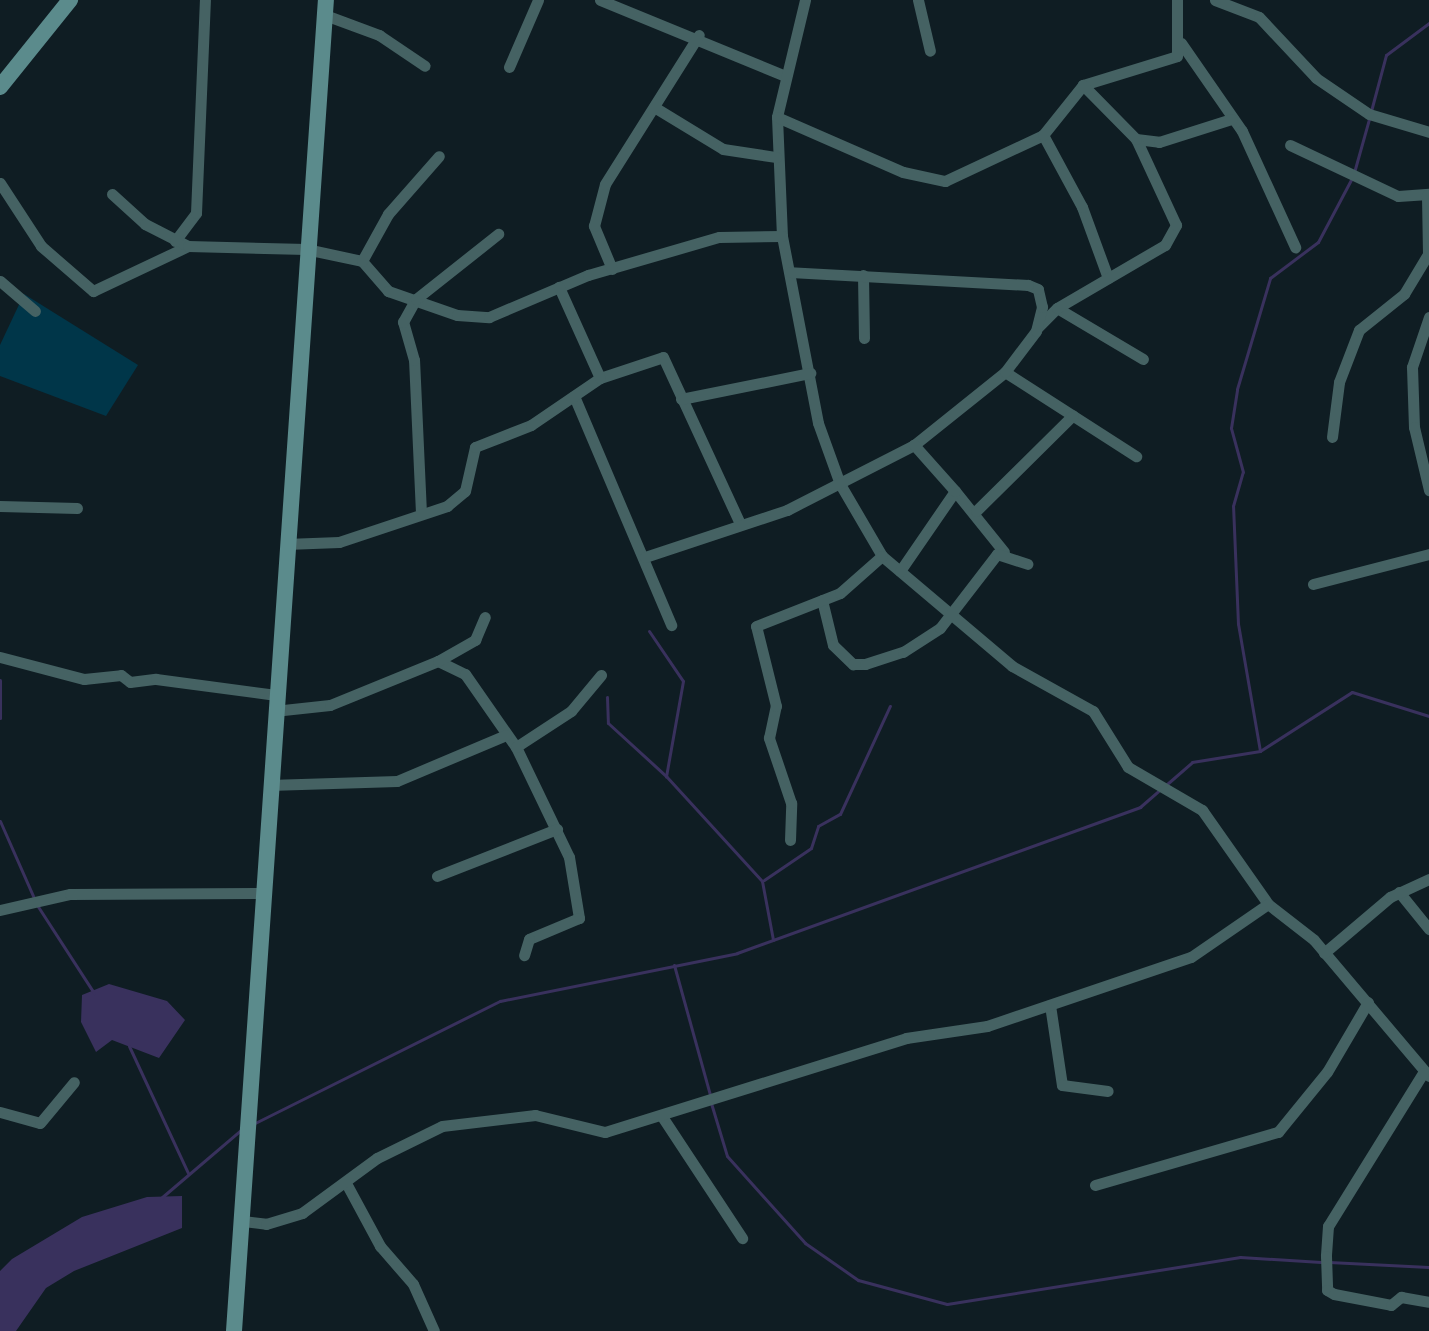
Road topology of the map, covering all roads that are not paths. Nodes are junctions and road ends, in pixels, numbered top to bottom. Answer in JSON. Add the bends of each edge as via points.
{"nodes":[{"id":1,"x":70,"y":0,"type":"edge"},
{"id":2,"x":205,"y":0,"type":"edge"},
{"id":3,"x":538,"y":0,"type":"edge"},
{"id":4,"x":600,"y":0,"type":"edge"},
{"id":5,"x":805,"y":0,"type":"edge"},
{"id":6,"x":918,"y":0,"type":"edge"},
{"id":7,"x":1177,"y":0,"type":"edge"},
{"id":8,"x":1215,"y":0,"type":"edge"},
{"id":9,"x":325,"y":8,"type":"edge"},
{"id":10,"x":699,"y":35,"type":"junction"},
{"id":11,"x":1181,"y":43,"type":"junction"},
{"id":12,"x":930,"y":51,"type":"dead end"},
{"id":13,"x":425,"y":66,"type":"dead end"},
{"id":14,"x":509,"y":67,"type":"dead end"},
{"id":15,"x":785,"y":76,"type":"junction"},
{"id":16,"x":1083,"y":85,"type":"junction"},
{"id":17,"x":0,"y":86,"type":"edge"},
{"id":18,"x":654,"y":107,"type":"junction"},
{"id":19,"x":777,"y":117,"type":"junction"},
{"id":20,"x":1231,"y":119,"type":"junction"},
{"id":21,"x":1429,"y":132,"type":"edge"},
{"id":22,"x":1043,"y":135,"type":"junction"},
{"id":23,"x":1136,"y":139,"type":"junction"},
{"id":24,"x":1290,"y":145,"type":"dead end"},
{"id":25,"x":439,"y":156,"type":"dead end"},
{"id":26,"x":776,"y":157,"type":"junction"},
{"id":27,"x":0,"y":183,"type":"edge"},
{"id":28,"x":112,"y":194,"type":"dead end"},
{"id":29,"x":1428,"y":195,"type":"edge"},
{"id":30,"x":498,"y":234,"type":"dead end"},
{"id":31,"x":782,"y":236,"type":"junction"},
{"id":32,"x":175,"y":241,"type":"junction"},
{"id":33,"x":188,"y":246,"type":"junction"},
{"id":34,"x":1295,"y":247,"type":"dead end"},
{"id":35,"x":306,"y":249,"type":"junction"},
{"id":36,"x":362,"y":261,"type":"junction"},
{"id":37,"x":612,"y":269,"type":"junction"},
{"id":38,"x":790,"y":272,"type":"junction"},
{"id":39,"x":863,"y":275,"type":"junction"},
{"id":40,"x":1108,"y":278,"type":"junction"},
{"id":41,"x":0,"y":281,"type":"edge"},
{"id":42,"x":559,"y":287,"type":"junction"},
{"id":43,"x":416,"y":299,"type":"junction"},
{"id":44,"x":1057,"y":308,"type":"junction"},
{"id":45,"x":35,"y":311,"type":"dead end"},
{"id":46,"x":1429,"y":317,"type":"edge"},
{"id":47,"x":1036,"y":331,"type":"junction"},
{"id":48,"x":864,"y":338,"type":"dead end"},
{"id":49,"x":1143,"y":359,"type":"dead end"},
{"id":50,"x":1005,"y":372,"type":"junction"},
{"id":51,"x":810,"y":373,"type":"junction"},
{"id":52,"x":600,"y":378,"type":"junction"},
{"id":53,"x":574,"y":396,"type":"junction"},
{"id":54,"x":681,"y":399,"type":"junction"},
{"id":55,"x":1073,"y":415,"type":"junction"},
{"id":56,"x":1332,"y":437,"type":"dead end"},
{"id":57,"x":914,"y":445,"type":"junction"},
{"id":58,"x":1136,"y":456,"type":"dead end"},
{"id":59,"x":840,"y":484,"type":"junction"},
{"id":60,"x":1429,"y":490,"type":"edge"},
{"id":61,"x":955,"y":491,"type":"junction"},
{"id":62,"x":0,"y":506,"type":"edge"},
{"id":63,"x":77,"y":508,"type":"dead end"},
{"id":64,"x":976,"y":511,"type":"junction"},
{"id":65,"x":421,"y":513,"type":"junction"},
{"id":66,"x":740,"y":524,"type":"junction"},
{"id":67,"x":286,"y":544,"type":"junction"},
{"id":68,"x":1004,"y":552,"type":"junction"},
{"id":69,"x":1429,"y":554,"type":"edge"},
{"id":70,"x":882,"y":556,"type":"junction"},
{"id":71,"x":645,"y":557,"type":"junction"},
{"id":72,"x":1027,"y":564,"type":"dead end"},
{"id":73,"x":900,"y":571,"type":"junction"},
{"id":74,"x":1313,"y":584,"type":"dead end"},
{"id":75,"x":822,"y":600,"type":"junction"},
{"id":76,"x":485,"y":617,"type":"dead end"},
{"id":77,"x":949,"y":618,"type":"junction"},
{"id":78,"x":671,"y":625,"type":"dead end"},
{"id":79,"x":0,"y":657,"type":"edge"},
{"id":80,"x":438,"y":661,"type":"junction"},
{"id":81,"x":601,"y":675,"type":"dead end"},
{"id":82,"x":275,"y":703,"type":"junction"},
{"id":83,"x":506,"y":735,"type":"junction"},
{"id":84,"x":516,"y":747,"type":"junction"},
{"id":85,"x":269,"y":785,"type":"junction"},
{"id":86,"x":557,"y":829,"type":"junction"},
{"id":87,"x":790,"y":840,"type":"dead end"},
{"id":88,"x":437,"y":876,"type":"dead end"},
{"id":89,"x":1429,"y":879,"type":"edge"},
{"id":90,"x":1399,"y":892,"type":"junction"},
{"id":91,"x":264,"y":893,"type":"junction"},
{"id":92,"x":1268,"y":904,"type":"junction"},
{"id":93,"x":0,"y":910,"type":"edge"},
{"id":94,"x":1429,"y":929,"type":"edge"},
{"id":95,"x":1324,"y":953,"type":"junction"},
{"id":96,"x":524,"y":955,"type":"dead end"},
{"id":97,"x":1368,"y":1002,"type":"junction"},
{"id":98,"x":1050,"y":1005,"type":"junction"},
{"id":99,"x":1426,"y":1075,"type":"edge"},
{"id":100,"x":74,"y":1082,"type":"dead end"},
{"id":101,"x":1108,"y":1091,"type":"dead end"},
{"id":102,"x":0,"y":1112,"type":"edge"},
{"id":103,"x":663,"y":1118,"type":"junction"},
{"id":104,"x":346,"y":1183,"type":"junction"},
{"id":105,"x":1095,"y":1185,"type":"dead end"},
{"id":106,"x":243,"y":1221,"type":"junction"},
{"id":107,"x":742,"y":1238,"type":"dead end"},
{"id":108,"x":1429,"y":1302,"type":"edge"},
{"id":109,"x":234,"y":1331,"type":"edge"},
{"id":110,"x":434,"y":1331,"type":"edge"}],
"edges":[{"from":1,"to":17,"type":"main road"},
{"from":2,"to":32,"type":"street","via":[[196,213]]},
{"from":3,"to":14,"type":"street"},
{"from":4,"to":10,"type":"street"},
{"from":5,"to":15,"type":"street"},
{"from":6,"to":12,"type":"street"},
{"from":7,"to":11,"type":"street"},
{"from":8,"to":21,"type":"street","via":[[1259,17],[1316,78],[1369,114]]},
{"from":9,"to":13,"type":"street"},
{"from":9,"to":35,"type":"main road"},
{"from":10,"to":15,"type":"street"},
{"from":10,"to":18,"type":"street"},
{"from":11,"to":16,"type":"street","via":[[1168,61]]},
{"from":11,"to":20,"type":"street"},
{"from":15,"to":19,"type":"street"},
{"from":16,"to":22,"type":"street"},
{"from":16,"to":23,"type":"street"},
{"from":18,"to":26,"type":"street","via":[[723,149]]},
{"from":18,"to":37,"type":"street","via":[[616,160],[597,216]]},
{"from":19,"to":22,"type":"street","via":[[927,180],[974,171]]},
{"from":19,"to":26,"type":"street"},
{"from":20,"to":23,"type":"street","via":[[1159,142]]},
{"from":20,"to":34,"type":"street"},
{"from":22,"to":40,"type":"street","via":[[1082,207]]},
{"from":23,"to":40,"type":"street","via":[[1176,225],[1165,245]]},
{"from":24,"to":29,"type":"street","via":[[1398,196]]},
{"from":25,"to":36,"type":"street","via":[[381,224]]},
{"from":26,"to":31,"type":"street"},
{"from":27,"to":33,"type":"street","via":[[41,246],[93,291]]},
{"from":28,"to":32,"type":"street"},
{"from":29,"to":56,"type":"street","via":[[1428,254],[1404,294],[1359,330],[1339,382]]},
{"from":30,"to":43,"type":"street"},
{"from":31,"to":37,"type":"street","via":[[719,237]]},
{"from":31,"to":38,"type":"street"},
{"from":32,"to":33,"type":"street"},
{"from":33,"to":35,"type":"street"},
{"from":35,"to":36,"type":"street"},
{"from":35,"to":67,"type":"main road"},
{"from":36,"to":43,"type":"street","via":[[388,291]]},
{"from":37,"to":42,"type":"street"},
{"from":38,"to":39,"type":"street"},
{"from":38,"to":51,"type":"street"},
{"from":39,"to":47,"type":"street","via":[[1028,285],[1043,298]]},
{"from":39,"to":48,"type":"street"},
{"from":40,"to":44,"type":"street"},
{"from":41,"to":45,"type":"street"},
{"from":42,"to":43,"type":"street","via":[[489,317],[436,312]]},
{"from":42,"to":52,"type":"street"},
{"from":43,"to":65,"type":"street","via":[[402,331],[414,360]]},
{"from":44,"to":47,"type":"street"},
{"from":44,"to":49,"type":"street"},
{"from":46,"to":60,"type":"street","via":[[1412,367],[1414,427]]},
{"from":47,"to":50,"type":"street"},
{"from":50,"to":55,"type":"street"},
{"from":50,"to":57,"type":"street"},
{"from":51,"to":54,"type":"street"},
{"from":51,"to":59,"type":"street"},
{"from":52,"to":53,"type":"street"},
{"from":52,"to":54,"type":"street","via":[[659,356]]},
{"from":53,"to":65,"type":"street","via":[[475,447],[459,498]]},
{"from":53,"to":71,"type":"street"},
{"from":54,"to":66,"type":"street"},
{"from":55,"to":58,"type":"street"},
{"from":55,"to":64,"type":"street"},
{"from":57,"to":59,"type":"street","via":[[856,469]]},
{"from":57,"to":61,"type":"street"},
{"from":59,"to":66,"type":"street"},
{"from":59,"to":70,"type":"street"},
{"from":61,"to":64,"type":"street"},
{"from":61,"to":73,"type":"street"},
{"from":62,"to":63,"type":"street"},
{"from":64,"to":68,"type":"street"},
{"from":65,"to":67,"type":"street","via":[[339,542]]},
{"from":66,"to":71,"type":"street"},
{"from":67,"to":82,"type":"main road"},
{"from":68,"to":72,"type":"street"},
{"from":68,"to":77,"type":"street"},
{"from":69,"to":74,"type":"street"},
{"from":70,"to":73,"type":"street"},
{"from":70,"to":75,"type":"street","via":[[854,584]]},
{"from":71,"to":78,"type":"street"},
{"from":73,"to":77,"type":"street"},
{"from":75,"to":77,"type":"street","via":[[833,645],[853,664],[903,652]]},
{"from":75,"to":87,"type":"street","via":[[756,626],[776,706],[769,738],[791,803]]},
{"from":76,"to":80,"type":"street","via":[[475,640]]},
{"from":77,"to":92,"type":"street","via":[[1012,666],[1093,711],[1128,767],[1202,810]]},
{"from":79,"to":82,"type":"street","via":[[84,679],[156,679]]},
{"from":80,"to":82,"type":"street","via":[[330,705]]},
{"from":80,"to":83,"type":"street","via":[[465,674]]},
{"from":81,"to":84,"type":"street","via":[[571,711]]},
{"from":82,"to":85,"type":"main road"},
{"from":83,"to":84,"type":"street"},
{"from":83,"to":85,"type":"street","via":[[397,781]]},
{"from":84,"to":86,"type":"street"},
{"from":85,"to":91,"type":"main road"},
{"from":86,"to":88,"type":"street"},
{"from":86,"to":96,"type":"street","via":[[580,914],[529,939]]},
{"from":89,"to":90,"type":"street"},
{"from":90,"to":94,"type":"street"},
{"from":90,"to":95,"type":"street"},
{"from":91,"to":93,"type":"street","via":[[70,894]]},
{"from":91,"to":106,"type":"main road"},
{"from":92,"to":95,"type":"street"},
{"from":92,"to":98,"type":"street","via":[[1191,957]]},
{"from":95,"to":97,"type":"street"},
{"from":97,"to":99,"type":"street"},
{"from":97,"to":105,"type":"street","via":[[1327,1072],[1278,1132]]},
{"from":98,"to":101,"type":"street","via":[[1062,1085]]},
{"from":98,"to":103,"type":"street","via":[[987,1026],[906,1038],[832,1066],[794,1070]]},
{"from":99,"to":108,"type":"street","via":[[1328,1226],[1326,1256],[1327,1290],[1334,1294],[1391,1305],[1401,1297]]},
{"from":100,"to":102,"type":"street","via":[[40,1123]]},
{"from":103,"to":104,"type":"street","via":[[605,1132],[535,1115],[442,1126],[418,1133]]},
{"from":103,"to":107,"type":"street"},
{"from":104,"to":106,"type":"street","via":[[302,1213],[266,1224]]},
{"from":104,"to":110,"type":"street","via":[[380,1246],[413,1284]]},
{"from":106,"to":109,"type":"main road"}]}
